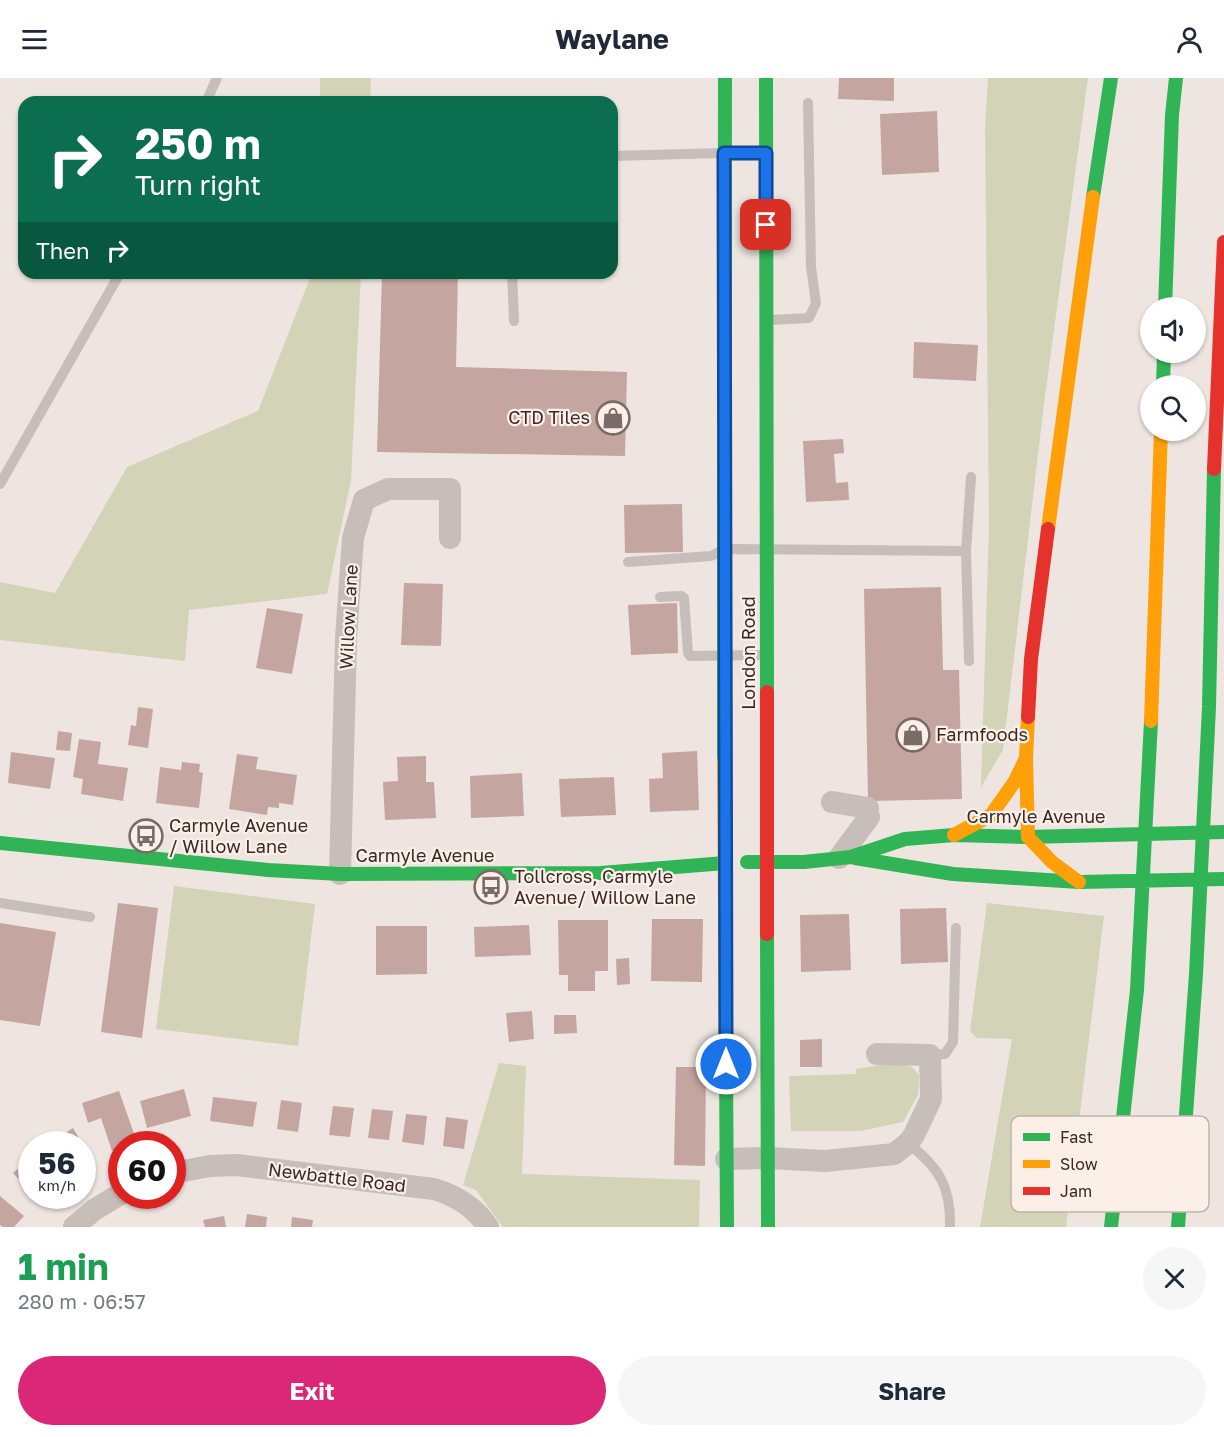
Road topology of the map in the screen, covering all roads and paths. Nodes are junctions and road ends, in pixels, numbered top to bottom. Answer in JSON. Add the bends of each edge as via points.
{"nodes":[{"id":1,"x":217,"y":78,"type":"edge"},
{"id":2,"x":725,"y":78,"type":"edge"},
{"id":3,"x":766,"y":78,"type":"edge"},
{"id":4,"x":1113,"y":78,"type":"edge"},
{"id":5,"x":1176,"y":78,"type":"edge"},
{"id":6,"x":209,"y":96,"type":"edge"},
{"id":7,"x":808,"y":103,"type":"dead end"},
{"id":8,"x":730,"y":153,"type":"junction"},
{"id":9,"x":618,"y":156,"type":"edge"},
{"id":10,"x":1224,"y":242,"type":"edge"},
{"id":11,"x":117,"y":279,"type":"edge"},
{"id":12,"x":512,"y":279,"type":"edge"},
{"id":13,"x":1165,"y":297,"type":"edge"},
{"id":14,"x":514,"y":321,"type":"dead end"},
{"id":15,"x":766,"y":321,"type":"junction"},
{"id":16,"x":1161,"y":441,"type":"edge"},
{"id":17,"x":971,"y":477,"type":"dead end"},
{"id":18,"x":0,"y":484,"type":"edge"},
{"id":19,"x":450,"y":538,"type":"dead end"},
{"id":20,"x":767,"y":548,"type":"junction"},
{"id":21,"x":725,"y":549,"type":"junction"},
{"id":22,"x":966,"y":551,"type":"junction"},
{"id":23,"x":628,"y":562,"type":"dead end"},
{"id":24,"x":660,"y":597,"type":"dead end"},
{"id":25,"x":767,"y":655,"type":"junction"},
{"id":26,"x":724,"y":656,"type":"junction"},
{"id":27,"x":969,"y":661,"type":"dead end"},
{"id":28,"x":1026,"y":758,"type":"junction"},
{"id":29,"x":832,"y":802,"type":"dead end"},
{"id":30,"x":1224,"y":832,"type":"edge"},
{"id":31,"x":954,"y":835,"type":"junction"},
{"id":32,"x":1028,"y":837,"type":"junction"},
{"id":33,"x":0,"y":843,"type":"edge"},
{"id":34,"x":845,"y":858,"type":"junction"},
{"id":35,"x":724,"y":862,"type":"junction"},
{"id":36,"x":768,"y":862,"type":"junction"},
{"id":37,"x":340,"y":874,"type":"junction"},
{"id":38,"x":1224,"y":879,"type":"edge"},
{"id":39,"x":1079,"y":882,"type":"junction"},
{"id":40,"x":0,"y":903,"type":"edge"},
{"id":41,"x":90,"y":917,"type":"dead end"},
{"id":42,"x":956,"y":928,"type":"dead end"},
{"id":43,"x":876,"y":1054,"type":"dead end"},
{"id":44,"x":930,"y":1055,"type":"junction"},
{"id":45,"x":1123,"y":1116,"type":"edge"},
{"id":46,"x":1186,"y":1116,"type":"edge"},
{"id":47,"x":908,"y":1143,"type":"junction"},
{"id":48,"x":768,"y":1158,"type":"junction"},
{"id":49,"x":726,"y":1159,"type":"junction"},
{"id":50,"x":186,"y":1170,"type":"edge"},
{"id":51,"x":108,"y":1202,"type":"edge"},
{"id":52,"x":1113,"y":1212,"type":"edge"},
{"id":53,"x":1179,"y":1212,"type":"edge"},
{"id":54,"x":74,"y":1227,"type":"edge"},
{"id":55,"x":488,"y":1227,"type":"edge"},
{"id":56,"x":727,"y":1227,"type":"edge"},
{"id":57,"x":768,"y":1227,"type":"edge"},
{"id":58,"x":950,"y":1227,"type":"edge"},
{"id":59,"x":1111,"y":1227,"type":"edge"},
{"id":60,"x":1178,"y":1227,"type":"edge"}],
"edges":[{"from":1,"to":6,"type":"lane"},
{"from":2,"to":8,"type":"main road","name":"London Road"},
{"from":3,"to":15,"type":"main road","name":"London Road","via":[[761,153]]},
{"from":4,"to":28,"type":"main road","via":[[1076,308],[1031,659]]},
{"from":5,"to":13,"type":"main road"},
{"from":7,"to":15,"type":"lane","via":[[811,267],[816,303],[809,318]]},
{"from":8,"to":9,"type":"lane"},
{"from":8,"to":21,"type":"main road","name":"London Road"},
{"from":10,"to":46,"type":"main road","via":[[1215,413],[1209,707]]},
{"from":11,"to":18,"type":"lane"},
{"from":12,"to":14,"type":"lane"},
{"from":15,"to":20,"type":"main road","name":"London Road"},
{"from":16,"to":45,"type":"main road","via":[[1137,990]]},
{"from":17,"to":22,"type":"lane"},
{"from":19,"to":37,"type":"street","name":"Willow Lane","via":[[450,489],[388,489],[364,500],[353,538]]},
{"from":20,"to":21,"type":"lane"},
{"from":20,"to":22,"type":"lane"},
{"from":20,"to":25,"type":"main road","name":"London Road"},
{"from":21,"to":23,"type":"lane","via":[[711,556]]},
{"from":21,"to":26,"type":"main road","name":"London Road"},
{"from":22,"to":27,"type":"lane"},
{"from":24,"to":26,"type":"lane","via":[[684,598],[690,656]]},
{"from":25,"to":26,"type":"lane"},
{"from":25,"to":36,"type":"main road","name":"London Road"},
{"from":26,"to":35,"type":"main road","name":"London Road"},
{"from":28,"to":31,"type":"main road","via":[[991,815]]},
{"from":28,"to":32,"type":"main road"},
{"from":29,"to":34,"type":"street","via":[[868,812]]},
{"from":30,"to":32,"type":"main road","name":"Carmyle Avenue"},
{"from":31,"to":32,"type":"main road","name":"Carmyle Avenue"},
{"from":31,"to":34,"type":"main road","name":"Carmyle Avenue","via":[[905,839]]},
{"from":32,"to":39,"type":"main road"},
{"from":33,"to":37,"type":"main road","name":"Carmyle Avenue"},
{"from":34,"to":36,"type":"main road","name":"Carmyle Avenue"},
{"from":34,"to":39,"type":"main road","name":"Carmyle Avenue","via":[[953,874]]},
{"from":35,"to":36,"type":"main road","name":"Carmyle Avenue"},
{"from":35,"to":37,"type":"main road","name":"Carmyle Avenue","via":[[601,873]]},
{"from":35,"to":49,"type":"main road","name":"London Road"},
{"from":36,"to":48,"type":"main road","name":"London Road"},
{"from":38,"to":39,"type":"main road","name":"Carmyle Avenue"},
{"from":40,"to":41,"type":"lane"},
{"from":42,"to":44,"type":"lane","via":[[953,1042],[945,1054]]},
{"from":43,"to":44,"type":"street"},
{"from":44,"to":47,"type":"street","via":[[931,1099]]},
{"from":47,"to":48,"type":"street","via":[[894,1154],[883,1156],[825,1161]]},
{"from":47,"to":58,"type":"lane","via":[[941,1176],[951,1210]]},
{"from":48,"to":49,"type":"street"},
{"from":48,"to":57,"type":"main road","name":"London Road"},
{"from":49,"to":56,"type":"main road","name":"London Road"},
{"from":50,"to":55,"type":"street","name":"Newbattle Road","via":[[236,1165],[434,1189],[460,1199]]},
{"from":51,"to":54,"type":"street"},
{"from":52,"to":59,"type":"main road"},
{"from":53,"to":60,"type":"main road"}]}
